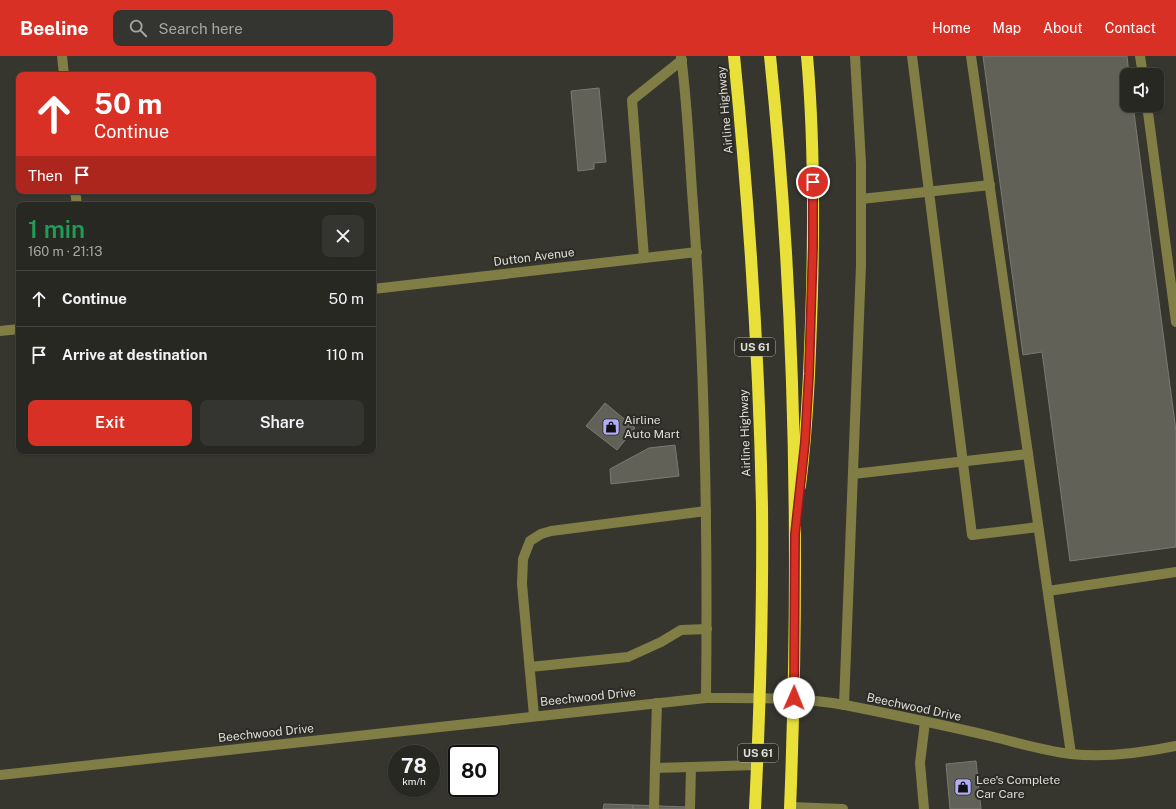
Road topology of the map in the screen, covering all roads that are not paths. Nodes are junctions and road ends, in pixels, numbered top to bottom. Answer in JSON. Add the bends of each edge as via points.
{"nodes":[{"id":1,"x":62,"y":56,"type":"edge"},
{"id":2,"x":734,"y":56,"type":"edge"},
{"id":3,"x":770,"y":56,"type":"edge"},
{"id":4,"x":807,"y":56,"type":"edge"},
{"id":5,"x":855,"y":56,"type":"edge"},
{"id":6,"x":912,"y":56,"type":"edge"},
{"id":7,"x":972,"y":56,"type":"edge"},
{"id":8,"x":1140,"y":56,"type":"edge"},
{"id":9,"x":681,"y":58,"type":"edge"},
{"id":10,"x":1142,"y":68,"type":"edge"},
{"id":11,"x":64,"y":72,"type":"edge"},
{"id":12,"x":1149,"y":112,"type":"edge"},
{"id":13,"x":990,"y":185,"type":"junction"},
{"id":14,"x":930,"y":191,"type":"junction"},
{"id":15,"x":861,"y":199,"type":"junction"},
{"id":16,"x":697,"y":252,"type":"junction"},
{"id":17,"x":644,"y":258,"type":"junction"},
{"id":18,"x":376,"y":289,"type":"edge"},
{"id":19,"x":1176,"y":322,"type":"edge"},
{"id":20,"x":16,"y":329,"type":"edge"},
{"id":21,"x":0,"y":331,"type":"edge"},
{"id":22,"x":1028,"y":454,"type":"junction"},
{"id":23,"x":963,"y":461,"type":"junction"},
{"id":24,"x":853,"y":474,"type":"junction"},
{"id":25,"x":706,"y":511,"type":"junction"},
{"id":26,"x":1038,"y":527,"type":"junction"},
{"id":27,"x":795,"y":534,"type":"junction"},
{"id":28,"x":1176,"y":572,"type":"edge"},
{"id":29,"x":1048,"y":591,"type":"junction"},
{"id":30,"x":707,"y":629,"type":"junction"},
{"id":31,"x":530,"y":667,"type":"junction"},
{"id":32,"x":706,"y":698,"type":"junction"},
{"id":33,"x":760,"y":698,"type":"junction"},
{"id":34,"x":794,"y":698,"type":"junction"},
{"id":35,"x":657,"y":703,"type":"junction"},
{"id":36,"x":844,"y":705,"type":"junction"},
{"id":37,"x":534,"y":716,"type":"junction"},
{"id":38,"x":925,"y":722,"type":"junction"},
{"id":39,"x":1176,"y":746,"type":"edge"},
{"id":40,"x":1071,"y":754,"type":"junction"},
{"id":41,"x":757,"y":765,"type":"junction"},
{"id":42,"x":691,"y":767,"type":"junction"},
{"id":43,"x":656,"y":768,"type":"junction"},
{"id":44,"x":0,"y":775,"type":"edge"},
{"id":45,"x":790,"y":808,"type":"edge"},
{"id":46,"x":654,"y":809,"type":"edge"},
{"id":47,"x":690,"y":809,"type":"edge"},
{"id":48,"x":755,"y":809,"type":"edge"},
{"id":49,"x":843,"y":809,"type":"edge"},
{"id":50,"x":924,"y":809,"type":"edge"}],
"edges":[{"from":1,"to":11,"type":"street"},
{"from":2,"to":33,"type":"highway","name":"Airline Highway","number":"US 61","via":[[749,241],[760,445]]},
{"from":3,"to":27,"type":"highway","number":"US 61","via":[[778,128],[788,290]]},
{"from":4,"to":27,"type":"highway","via":[[813,261],[805,442]]},
{"from":5,"to":15,"type":"street"},
{"from":6,"to":14,"type":"street"},
{"from":7,"to":13,"type":"street"},
{"from":8,"to":10,"type":"street"},
{"from":9,"to":16,"type":"street"},
{"from":9,"to":17,"type":"street","via":[[632,100]]},
{"from":12,"to":19,"type":"street"},
{"from":13,"to":14,"type":"street"},
{"from":13,"to":22,"type":"street"},
{"from":14,"to":15,"type":"street"},
{"from":14,"to":23,"type":"street"},
{"from":15,"to":24,"type":"street"},
{"from":16,"to":17,"type":"street","name":"Dutton Avenue"},
{"from":16,"to":25,"type":"street"},
{"from":17,"to":18,"type":"street","name":"Dutton Avenue"},
{"from":20,"to":21,"type":"street"},
{"from":22,"to":23,"type":"street"},
{"from":22,"to":26,"type":"street"},
{"from":23,"to":24,"type":"street"},
{"from":23,"to":26,"type":"street","via":[[972,535]]},
{"from":24,"to":36,"type":"street"},
{"from":25,"to":30,"type":"street"},
{"from":25,"to":31,"type":"street","via":[[550,531],[530,541],[523,558],[522,584]]},
{"from":26,"to":29,"type":"street"},
{"from":27,"to":34,"type":"highway","number":"US 61"},
{"from":28,"to":29,"type":"street"},
{"from":29,"to":40,"type":"street"},
{"from":30,"to":31,"type":"street","via":[[681,630],[628,657]]},
{"from":30,"to":32,"type":"street"},
{"from":31,"to":37,"type":"street"},
{"from":32,"to":33,"type":"street","name":"Beechwood Drive"},
{"from":32,"to":35,"type":"street","name":"Beechwood Drive"},
{"from":33,"to":34,"type":"street","name":"Beechwood Drive"},
{"from":33,"to":41,"type":"highway","name":"Airline Highway","number":"US 61"},
{"from":34,"to":36,"type":"street","name":"Beechwood Drive"},
{"from":34,"to":45,"type":"highway","number":"US 61"},
{"from":35,"to":37,"type":"street","name":"Beechwood Drive"},
{"from":35,"to":43,"type":"street"},
{"from":36,"to":38,"type":"street","name":"Beechwood Drive"},
{"from":37,"to":44,"type":"street","name":"Beechwood Drive"},
{"from":38,"to":40,"type":"street","name":"Beechwood Drive"},
{"from":38,"to":50,"type":"street","via":[[920,763]]},
{"from":39,"to":40,"type":"street","name":"Beechwood Drive","via":[[1119,754]]},
{"from":41,"to":42,"type":"street"},
{"from":41,"to":48,"type":"highway","name":"Airline Highway","number":"US 61"},
{"from":42,"to":43,"type":"street"},
{"from":42,"to":47,"type":"street"},
{"from":43,"to":46,"type":"street"},
{"from":45,"to":49,"type":"street"}]}
